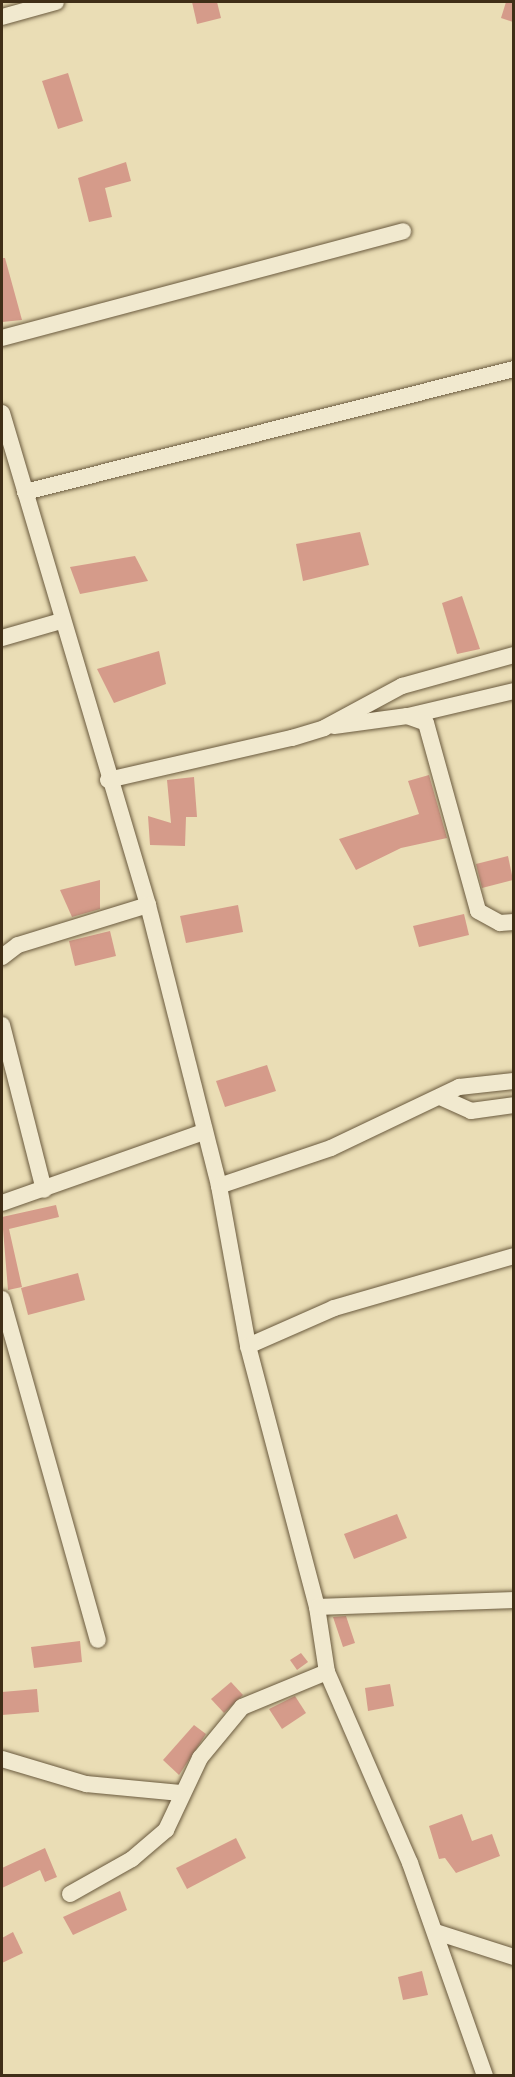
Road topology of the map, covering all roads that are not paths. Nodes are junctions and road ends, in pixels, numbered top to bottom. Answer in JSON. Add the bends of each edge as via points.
{"nodes":[{"id":1,"x":56,"y":2,"type":"edge"},
{"id":2,"x":2,"y":17,"type":"edge"},
{"id":3,"x":403,"y":231,"type":"dead end"},
{"id":4,"x":2,"y":338,"type":"edge"},
{"id":5,"x":513,"y":369,"type":"edge"},
{"id":6,"x":2,"y":413,"type":"edge"},
{"id":7,"x":9,"y":467,"type":"edge"},
{"id":8,"x":25,"y":492,"type":"junction"},
{"id":9,"x":61,"y":621,"type":"junction"},
{"id":10,"x":2,"y":638,"type":"edge"},
{"id":11,"x":513,"y":655,"type":"edge"},
{"id":12,"x":513,"y":691,"type":"edge"},
{"id":13,"x":407,"y":716,"type":"junction"},
{"id":14,"x":324,"y":728,"type":"junction"},
{"id":15,"x":108,"y":780,"type":"junction"},
{"id":16,"x":148,"y":905,"type":"junction"},
{"id":17,"x":513,"y":922,"type":"edge"},
{"id":18,"x":2,"y":957,"type":"edge"},
{"id":19,"x":2,"y":1025,"type":"edge"},
{"id":20,"x":513,"y":1081,"type":"edge"},
{"id":21,"x":440,"y":1097,"type":"junction"},
{"id":22,"x":513,"y":1105,"type":"edge"},
{"id":23,"x":204,"y":1132,"type":"junction"},
{"id":24,"x":219,"y":1186,"type":"junction"},
{"id":25,"x":44,"y":1190,"type":"junction"},
{"id":26,"x":2,"y":1203,"type":"edge"},
{"id":27,"x":513,"y":1256,"type":"edge"},
{"id":28,"x":2,"y":1299,"type":"edge"},
{"id":29,"x":248,"y":1346,"type":"junction"},
{"id":30,"x":513,"y":1599,"type":"edge"},
{"id":31,"x":317,"y":1607,"type":"junction"},
{"id":32,"x":98,"y":1640,"type":"dead end"},
{"id":33,"x":327,"y":1672,"type":"junction"},
{"id":34,"x":2,"y":1759,"type":"edge"},
{"id":35,"x":181,"y":1793,"type":"junction"},
{"id":36,"x":70,"y":1894,"type":"dead end"},
{"id":37,"x":436,"y":1932,"type":"junction"},
{"id":38,"x":513,"y":1957,"type":"edge"},
{"id":39,"x":485,"y":2076,"type":"edge"}],
"edges":[{"from":1,"to":2,"type":"street"},
{"from":3,"to":4,"type":"street"},
{"from":5,"to":8,"type":"street"},
{"from":6,"to":7,"type":"street"},
{"from":7,"to":8,"type":"street"},
{"from":8,"to":9,"type":"street"},
{"from":9,"to":10,"type":"street"},
{"from":9,"to":15,"type":"street"},
{"from":11,"to":14,"type":"street","via":[[402,686]]},
{"from":12,"to":13,"type":"street"},
{"from":13,"to":14,"type":"street"},
{"from":13,"to":17,"type":"street","via":[[426,723],[433,742],[478,911],[500,923]]},
{"from":14,"to":15,"type":"street"},
{"from":15,"to":16,"type":"street"},
{"from":16,"to":18,"type":"street","via":[[18,945]]},
{"from":16,"to":23,"type":"street"},
{"from":19,"to":25,"type":"street"},
{"from":20,"to":21,"type":"street","via":[[473,1083]]},
{"from":21,"to":22,"type":"street","via":[[471,1111]]},
{"from":21,"to":24,"type":"street","via":[[331,1148]]},
{"from":23,"to":24,"type":"street"},
{"from":23,"to":25,"type":"street"},
{"from":24,"to":29,"type":"street"},
{"from":25,"to":26,"type":"street"},
{"from":27,"to":29,"type":"street","via":[[334,1308]]},
{"from":28,"to":32,"type":"street"},
{"from":29,"to":31,"type":"street"},
{"from":30,"to":31,"type":"street"},
{"from":31,"to":33,"type":"street"},
{"from":33,"to":35,"type":"street","via":[[242,1707],[200,1758]]},
{"from":33,"to":37,"type":"street"},
{"from":34,"to":35,"type":"street","via":[[86,1784]]},
{"from":35,"to":36,"type":"street","via":[[166,1830],[132,1859]]},
{"from":37,"to":38,"type":"street"},
{"from":37,"to":39,"type":"street"}]}
